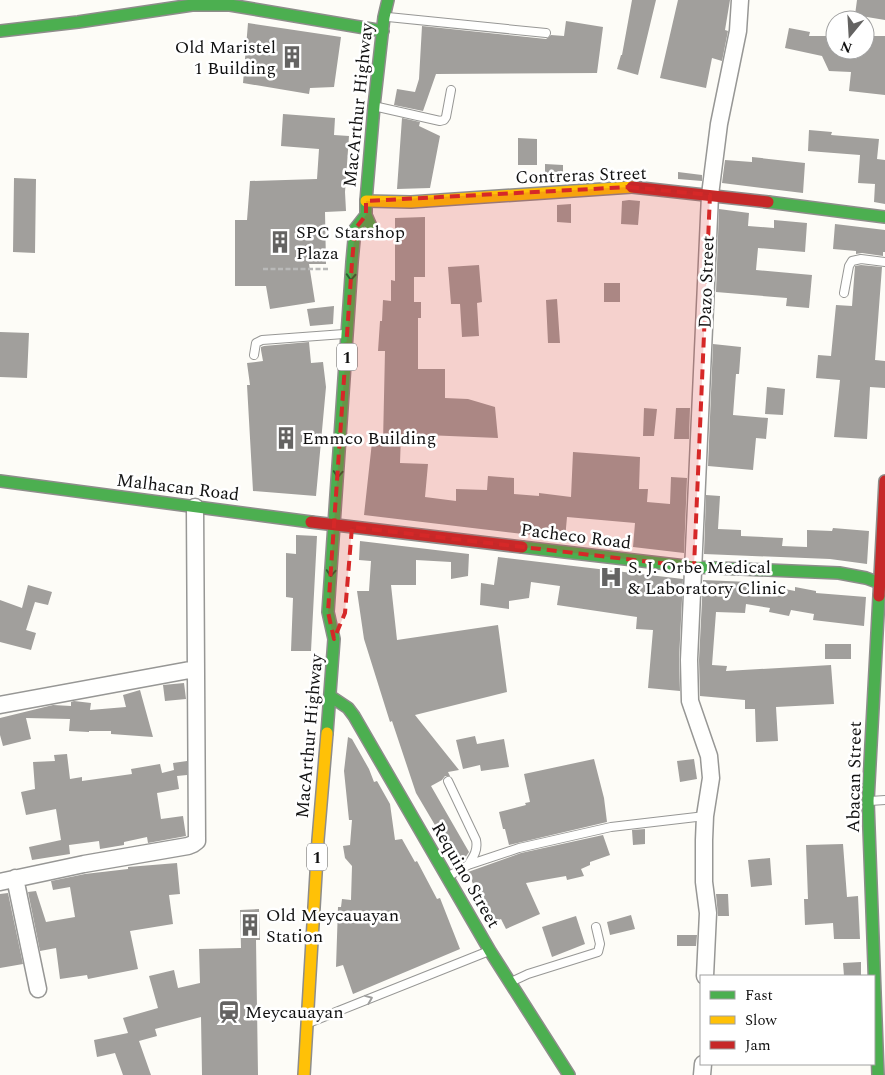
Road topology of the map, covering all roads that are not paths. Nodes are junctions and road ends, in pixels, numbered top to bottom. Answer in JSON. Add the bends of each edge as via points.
{"nodes":[{"id":1,"x":388,"y":0,"type":"edge"},
{"id":2,"x":740,"y":0,"type":"edge"},
{"id":3,"x":159,"y":5,"type":"edge"},
{"id":4,"x":384,"y":17,"type":"junction"},
{"id":5,"x":0,"y":31,"type":"edge"},
{"id":6,"x":383,"y":31,"type":"junction"},
{"id":7,"x":546,"y":33,"type":"dead end"},
{"id":8,"x":451,"y":90,"type":"dead end"},
{"id":9,"x":374,"y":106,"type":"junction"},
{"id":10,"x":710,"y":195,"type":"junction"},
{"id":11,"x":366,"y":201,"type":"junction"},
{"id":12,"x":366,"y":214,"type":"junction"},
{"id":13,"x":885,"y":217,"type":"edge"},
{"id":14,"x":372,"y":242,"type":"dead end"},
{"id":15,"x":885,"y":262,"type":"edge"},
{"id":16,"x":844,"y":293,"type":"dead end"},
{"id":17,"x":348,"y":334,"type":"junction"},
{"id":18,"x":254,"y":355,"type":"dead end"},
{"id":19,"x":885,"y":481,"type":"edge"},
{"id":20,"x":0,"y":482,"type":"edge"},
{"id":21,"x":195,"y":507,"type":"junction"},
{"id":22,"x":334,"y":524,"type":"junction"},
{"id":23,"x":352,"y":527,"type":"joint"},
{"id":24,"x":694,"y":567,"type":"junction"},
{"id":25,"x":882,"y":584,"type":"edge"},
{"id":26,"x":342,"y":622,"type":"dead end"},
{"id":27,"x":334,"y":639,"type":"junction"},
{"id":28,"x":881,"y":652,"type":"edge"},
{"id":29,"x":195,"y":668,"type":"junction"},
{"id":30,"x":330,"y":696,"type":"junction"},
{"id":31,"x":0,"y":705,"type":"edge"},
{"id":32,"x":448,"y":781,"type":"dead end"},
{"id":33,"x":885,"y":800,"type":"edge"},
{"id":34,"x":868,"y":801,"type":"junction"},
{"id":35,"x":706,"y":816,"type":"junction"},
{"id":36,"x":468,"y":866,"type":"junction"},
{"id":37,"x":447,"y":877,"type":"junction"},
{"id":38,"x":8,"y":880,"type":"edge"},
{"id":39,"x":596,"y":927,"type":"dead end"},
{"id":40,"x":490,"y":951,"type":"junction"},
{"id":41,"x":705,"y":975,"type":"edge"},
{"id":42,"x":511,"y":982,"type":"junction"},
{"id":43,"x":38,"y":989,"type":"dead end"},
{"id":44,"x":307,"y":1024,"type":"junction"},
{"id":45,"x":304,"y":1075,"type":"edge"},
{"id":46,"x":570,"y":1075,"type":"edge"},
{"id":47,"x":878,"y":1075,"type":"edge"}],
"edges":[{"from":1,"to":4,"type":"main road","name":"MacArthur Highway","number":"1"},
{"from":2,"to":10,"type":"street","name":"Dazo Street","via":[[738,31],[719,124]]},
{"from":3,"to":5,"type":"main road","via":[[78,22]]},
{"from":3,"to":6,"type":"main road","via":[[230,5]]},
{"from":4,"to":6,"type":"main road","name":"MacArthur Highway","number":"1"},
{"from":4,"to":7,"type":"lane"},
{"from":6,"to":9,"type":"main road","name":"MacArthur Highway","number":"1"},
{"from":8,"to":9,"type":"lane","via":[[446,117],[440,121]]},
{"from":9,"to":11,"type":"main road","name":"MacArthur Highway","number":"1"},
{"from":10,"to":11,"type":"main road","name":"Contreras Street","via":[[629,187],[410,202]]},
{"from":10,"to":13,"type":"main road","name":"Contreras Street"},
{"from":10,"to":24,"type":"street","name":"Dazo Street"},
{"from":11,"to":12,"type":"main road","name":"MacArthur Highway","number":"1"},
{"from":12,"to":14,"type":"main road","name":"MacArthur Highway","number":"1","via":[[373,232]]},
{"from":12,"to":17,"type":"main road","name":"MacArthur Highway","number":"1","one_way":true,"via":[[355,229]]},
{"from":15,"to":16,"type":"lane","via":[[852,261]]},
{"from":17,"to":18,"type":"lane","via":[[262,340],[256,343]]},
{"from":17,"to":22,"type":"main road","name":"MacArthur Highway","number":"1","one_way":true},
{"from":19,"to":25,"type":"main road","name":"Abacan Street"},
{"from":20,"to":21,"type":"main road","name":"Malhacan Road"},
{"from":21,"to":22,"type":"main road","name":"Malhacan Road"},
{"from":21,"to":29,"type":"street"},
{"from":22,"to":23,"type":"main road","name":"Malhacan Road"},
{"from":22,"to":27,"type":"main road","name":"MacArthur Highway","number":"1","one_way":true,"via":[[328,612]]},
{"from":23,"to":24,"type":"main road","name":"Pacheco Road"},
{"from":24,"to":25,"type":"main road","name":"Pacheco Road","via":[[839,573]]},
{"from":24,"to":35,"type":"street","name":"Dazo Street","via":[[690,701],[710,756]]},
{"from":25,"to":28,"type":"main road","name":"Abacan Street"},
{"from":26,"to":27,"type":"main road","name":"MacArthur Highway","number":"1"},
{"from":27,"to":30,"type":"main road","name":"MacArthur Highway","number":"1"},
{"from":28,"to":34,"type":"main road","name":"Abacan Street"},
{"from":29,"to":31,"type":"street"},
{"from":29,"to":38,"type":"street","via":[[197,841],[188,846]]},
{"from":30,"to":37,"type":"main road","name":"Requino Street","via":[[354,716]]},
{"from":30,"to":44,"type":"main road","name":"MacArthur Highway","number":"1"},
{"from":32,"to":36,"type":"lane","via":[[478,847]]},
{"from":33,"to":34,"type":"lane"},
{"from":34,"to":47,"type":"main road","name":"Abacan Street","via":[[876,923]]},
{"from":35,"to":36,"type":"lane","via":[[610,827],[519,848]]},
{"from":35,"to":41,"type":"street","name":"Dazo Street","via":[[704,882],[708,914]]},
{"from":36,"to":37,"type":"lane"},
{"from":37,"to":40,"type":"main road","name":"Requino Street"},
{"from":38,"to":43,"type":"street"},
{"from":39,"to":42,"type":"lane","via":[[600,944],[598,952]]},
{"from":40,"to":42,"type":"main road","name":"Requino Street"},
{"from":44,"to":40,"type":"lane","one_way":true},
{"from":42,"to":46,"type":"main road","name":"Requino Street"},
{"from":44,"to":45,"type":"main road","name":"MacArthur Highway","number":"1"}]}
